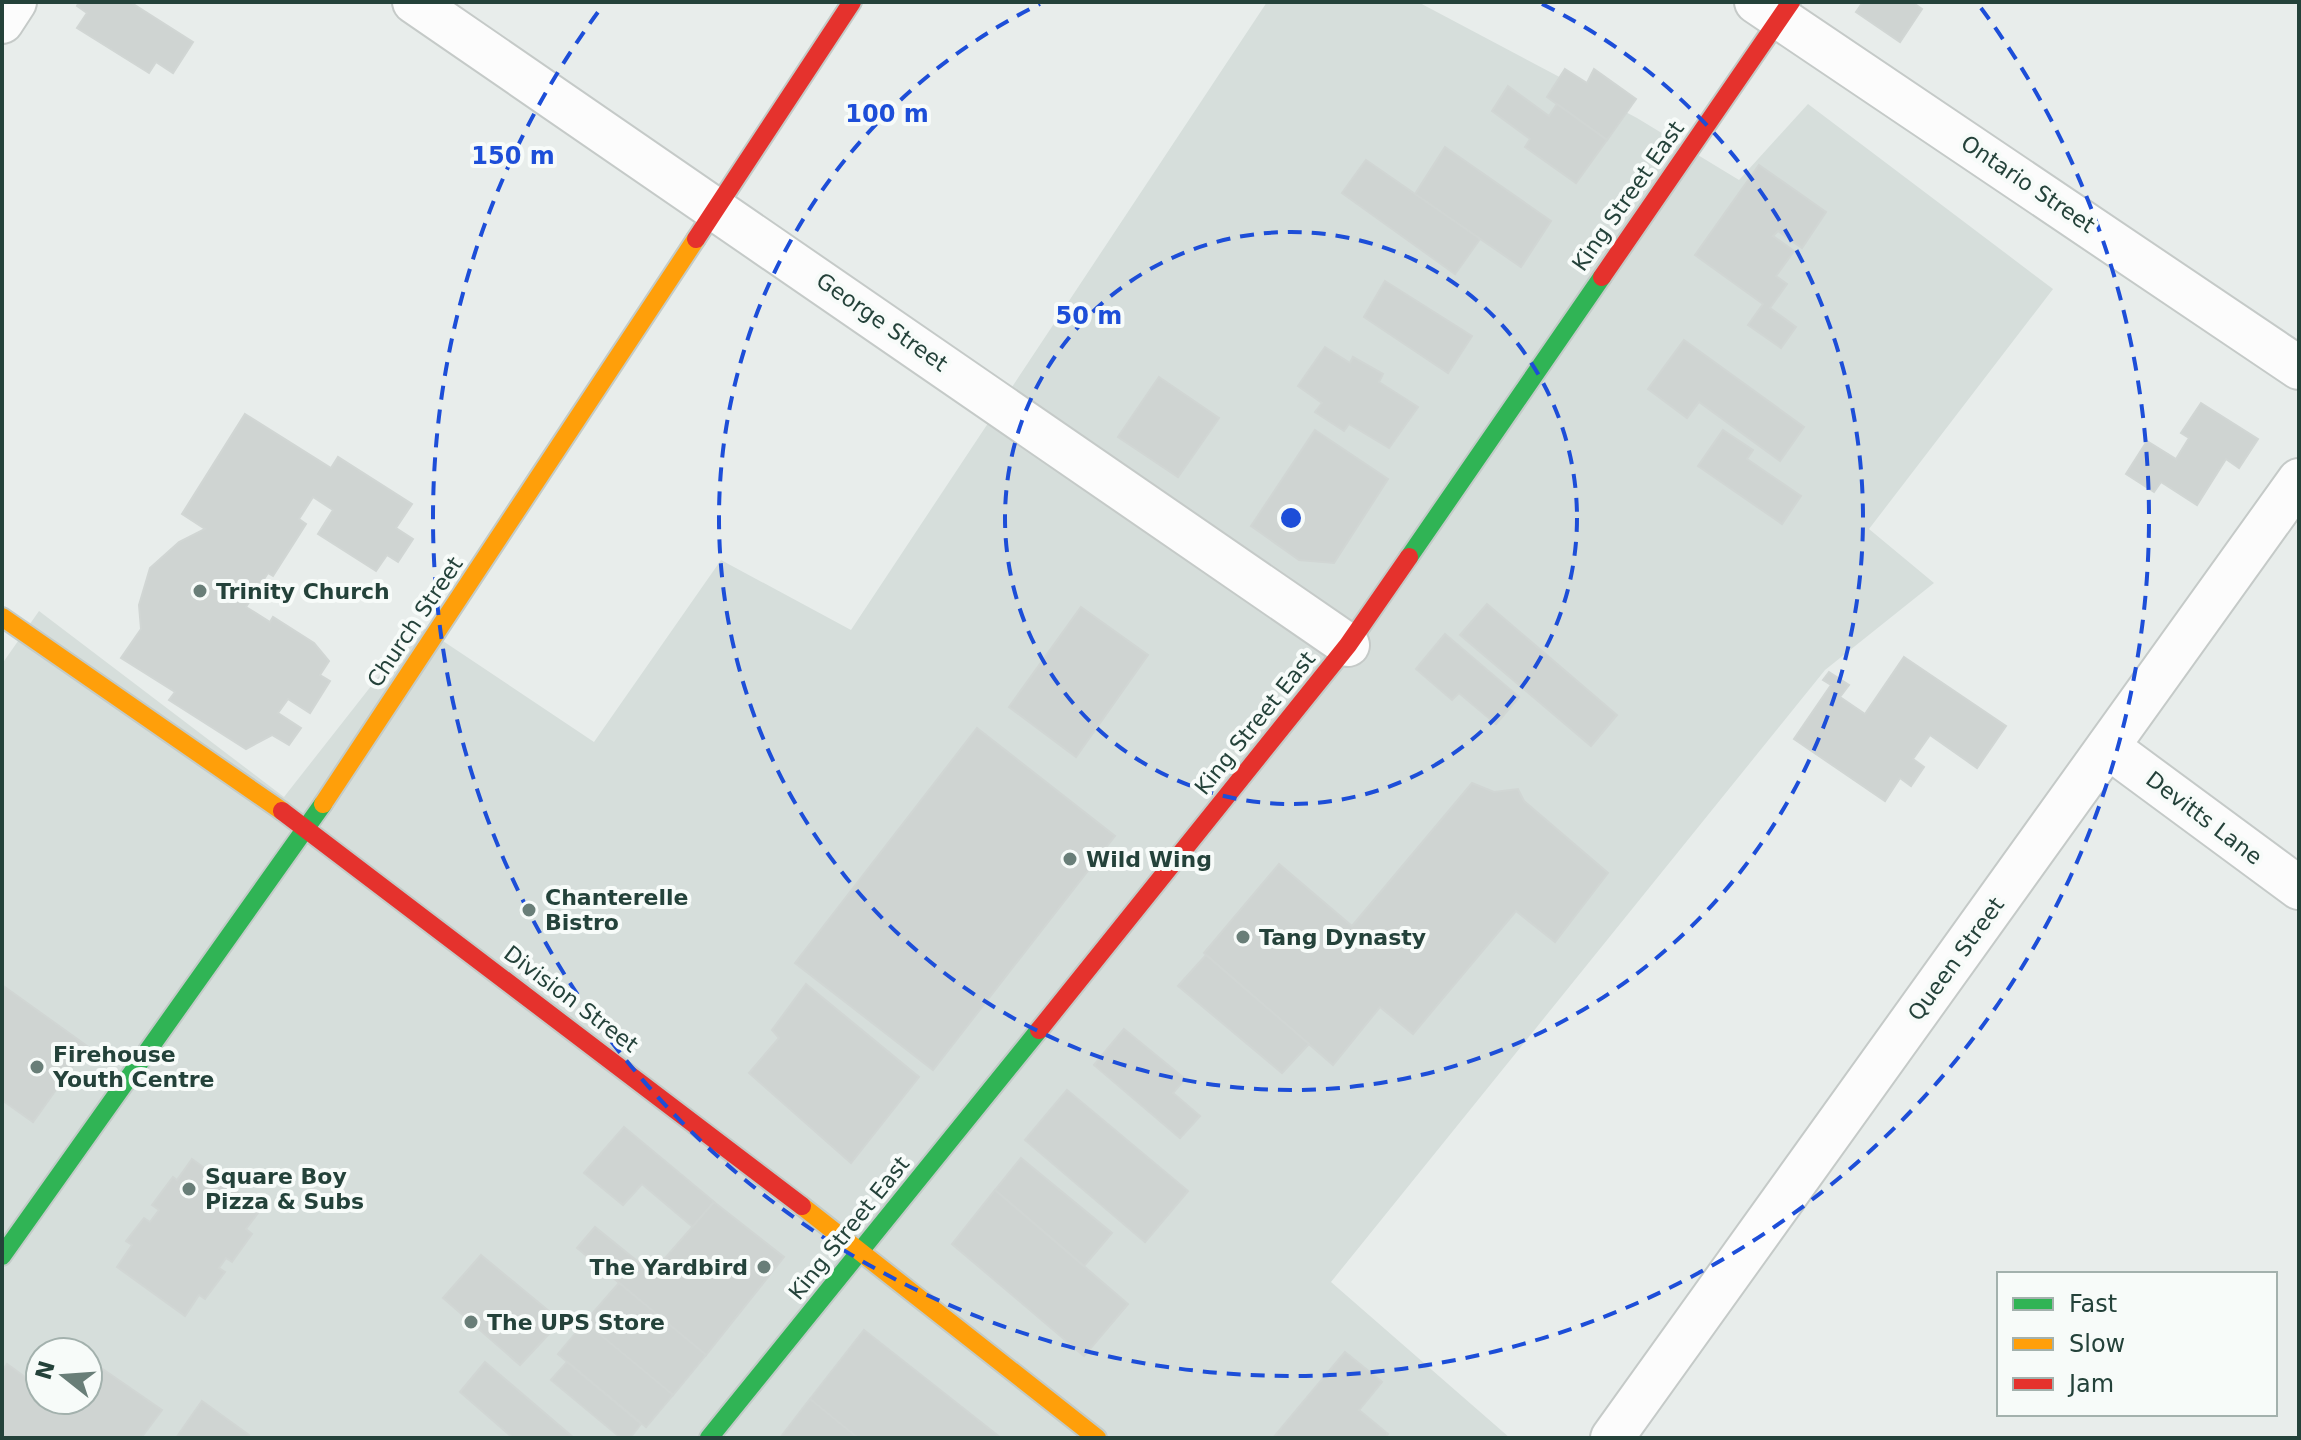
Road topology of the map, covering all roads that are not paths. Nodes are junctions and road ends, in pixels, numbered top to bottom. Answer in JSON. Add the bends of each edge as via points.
{"nodes":[{"id":1,"x":15,"y":2,"type":"edge"},
{"id":2,"x":414,"y":2,"type":"edge"},
{"id":3,"x":852,"y":2,"type":"edge"},
{"id":4,"x":1775,"y":8,"type":"edge"},
{"id":5,"x":2,"y":22,"type":"edge"},
{"id":6,"x":718,"y":209,"type":"junction"},
{"id":7,"x":2299,"y":368,"type":"edge"},
{"id":8,"x":2299,"y":480,"type":"edge"},
{"id":9,"x":2,"y":617,"type":"edge"},
{"id":10,"x":1348,"y":645,"type":"junction"},
{"id":11,"x":2108,"y":747,"type":"junction"},
{"id":12,"x":307,"y":828,"type":"junction"},
{"id":13,"x":2299,"y":888,"type":"edge"},
{"id":14,"x":862,"y":1252,"type":"junction"},
{"id":15,"x":2,"y":1256,"type":"edge"},
{"id":16,"x":709,"y":1438,"type":"edge"},
{"id":17,"x":1097,"y":1438,"type":"edge"},
{"id":18,"x":1612,"y":1438,"type":"edge"}],
"edges":[{"from":1,"to":5,"type":"street"},
{"from":2,"to":6,"type":"street","name":"George Street"},
{"from":3,"to":6,"type":"street","name":"Church Street"},
{"from":4,"to":7,"type":"street","name":"Ontario Street"},
{"from":4,"to":10,"type":"street","name":"King Street East"},
{"from":6,"to":10,"type":"street","name":"George Street"},
{"from":6,"to":12,"type":"street","name":"Church Street"},
{"from":8,"to":11,"type":"street","name":"Queen Street"},
{"from":9,"to":12,"type":"street","name":"Division Street"},
{"from":10,"to":14,"type":"street","name":"King Street East"},
{"from":11,"to":13,"type":"street","name":"Devitts Lane"},
{"from":11,"to":18,"type":"street","name":"Queen Street"},
{"from":12,"to":14,"type":"street","name":"Division Street"},
{"from":12,"to":15,"type":"street","name":"Church Street"},
{"from":14,"to":16,"type":"street","name":"King Street East"},
{"from":14,"to":17,"type":"street","name":"Division Street"}]}
